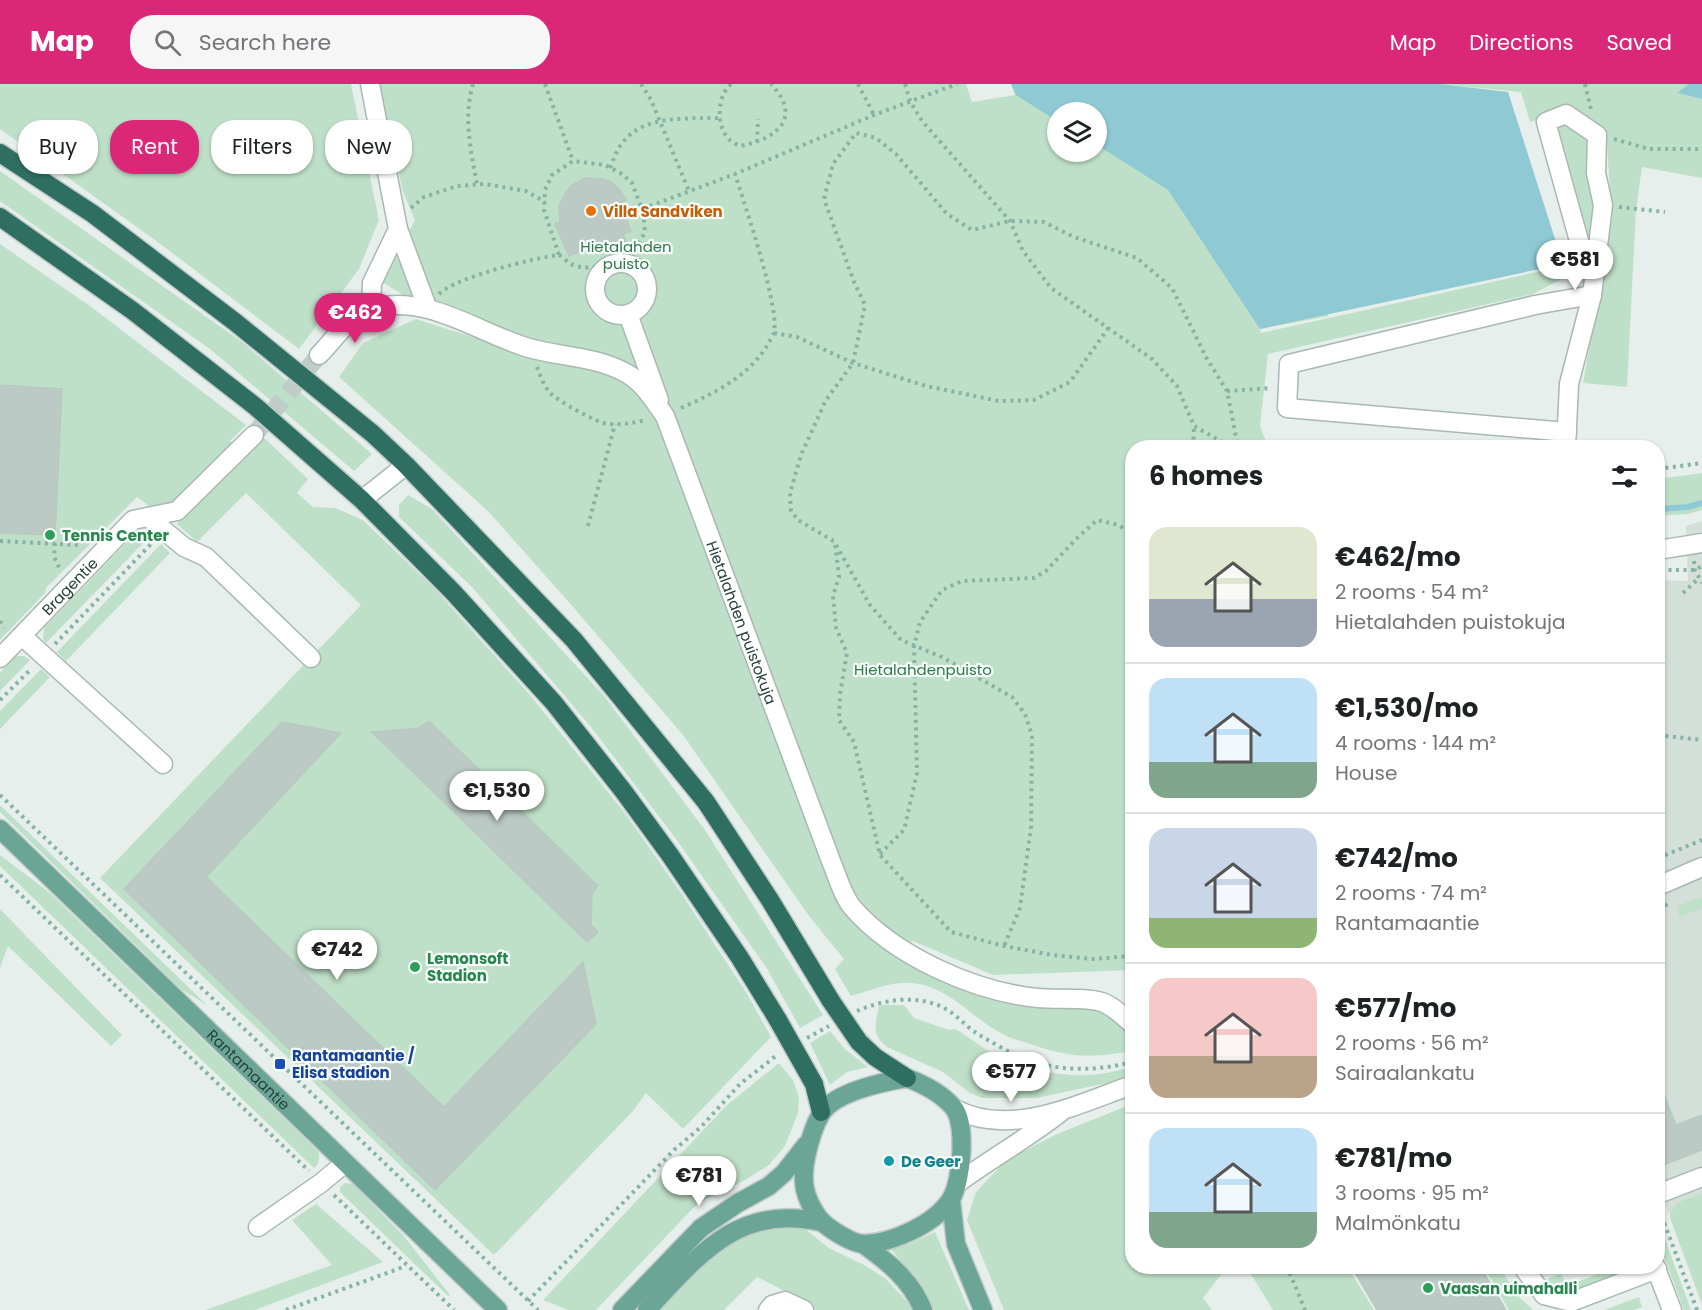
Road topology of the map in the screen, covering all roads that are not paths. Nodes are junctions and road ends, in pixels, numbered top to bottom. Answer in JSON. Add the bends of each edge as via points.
{"nodes":[{"id":1,"x":370,"y":84,"type":"edge"},
{"id":2,"x":0,"y":153,"type":"edge"},
{"id":3,"x":0,"y":218,"type":"edge"},
{"id":4,"x":397,"y":225,"type":"junction"},
{"id":5,"x":1595,"y":265,"type":"junction"},
{"id":6,"x":1592,"y":296,"type":"junction"},
{"id":7,"x":371,"y":308,"type":"junction"},
{"id":8,"x":427,"y":308,"type":"junction"},
{"id":9,"x":628,"y":314,"type":"junction"},
{"id":10,"x":319,"y":355,"type":"tunnel mouth"},
{"id":11,"x":665,"y":416,"type":"junction"},
{"id":12,"x":254,"y":435,"type":"tunnel mouth"},
{"id":13,"x":1567,"y":440,"type":"edge"},
{"id":14,"x":406,"y":465,"type":"junction"},
{"id":15,"x":362,"y":500,"type":"junction"},
{"id":16,"x":148,"y":517,"type":"junction"},
{"id":17,"x":1702,"y":543,"type":"edge"},
{"id":18,"x":1665,"y":549,"type":"edge"},
{"id":19,"x":22,"y":636,"type":"junction"},
{"id":20,"x":0,"y":658,"type":"edge"},
{"id":21,"x":311,"y":658,"type":"dead end"},
{"id":22,"x":163,"y":764,"type":"dead end"},
{"id":23,"x":0,"y":829,"type":"edge"},
{"id":24,"x":1702,"y":867,"type":"edge"},
{"id":25,"x":1665,"y":883,"type":"edge"},
{"id":26,"x":1125,"y":1019,"type":"edge"},
{"id":27,"x":907,"y":1078,"type":"junction"},
{"id":28,"x":1125,"y":1087,"type":"edge"},
{"id":29,"x":955,"y":1108,"type":"junction"},
{"id":30,"x":1064,"y":1109,"type":"junction"},
{"id":31,"x":821,"y":1112,"type":"junction"},
{"id":32,"x":811,"y":1139,"type":"junction"},
{"id":33,"x":345,"y":1163,"type":"junction"},
{"id":34,"x":1702,"y":1177,"type":"edge"},
{"id":35,"x":958,"y":1183,"type":"junction"},
{"id":36,"x":1665,"y":1191,"type":"edge"},
{"id":37,"x":951,"y":1200,"type":"junction"},
{"id":38,"x":821,"y":1221,"type":"junction"},
{"id":39,"x":258,"y":1227,"type":"dead end"},
{"id":40,"x":863,"y":1244,"type":"junction"},
{"id":41,"x":1528,"y":1274,"type":"edge"},
{"id":42,"x":1641,"y":1274,"type":"edge"},
{"id":43,"x":1658,"y":1274,"type":"edge"},
{"id":44,"x":498,"y":1310,"type":"edge"},
{"id":45,"x":622,"y":1310,"type":"edge"},
{"id":46,"x":647,"y":1310,"type":"edge"},
{"id":47,"x":768,"y":1310,"type":"edge"},
{"id":48,"x":804,"y":1310,"type":"edge"},
{"id":49,"x":923,"y":1310,"type":"edge"},
{"id":50,"x":982,"y":1310,"type":"edge"},
{"id":51,"x":1671,"y":1310,"type":"edge"}],
"edges":[{"from":1,"to":4,"type":"street"},
{"from":2,"to":14,"type":"highway","via":[[93,214],[235,322]]},
{"from":3,"to":15,"type":"highway","via":[[143,319],[256,407]]},
{"from":4,"to":7,"type":"street","via":[[372,283]]},
{"from":4,"to":8,"type":"street"},
{"from":5,"to":5,"type":"street","via":[[1581,248],[1546,122],[1566,114],[1597,135],[1596,174],[1604,205]]},
{"from":5,"to":6,"type":"street"},
{"from":6,"to":13,"type":"street","via":[[1569,384]]},
{"from":6,"to":13,"type":"street","via":[[1535,305],[1289,364],[1287,408]]},
{"from":7,"to":8,"type":"street","name":"Hietalahden puistokuja"},
{"from":7,"to":10,"type":"street","via":[[353,319]]},
{"from":8,"to":11,"type":"street","name":"Hietalahden puistokuja","via":[[529,348],[581,357],[627,373],[645,388]]},
{"from":9,"to":9,"type":"street","via":[[638,309],[647,288],[637,267],[615,262],[602,269],[595,281],[594,295],[602,308],[614,315]]},
{"from":9,"to":11,"type":"street"},
{"from":11,"to":26,"type":"street","name":"Hietalahden puistokuja","via":[[831,861],[851,905],[874,928],[912,955],[956,977],[995,992],[1039,999],[1100,1001]]},
{"from":12,"to":16,"type":"street","name":"Bragentie","via":[[177,511]]},
{"from":14,"to":15,"type":"street"},
{"from":14,"to":27,"type":"highway","bridge":true,"via":[[574,640],[706,802],[860,1042]]},
{"from":15,"to":31,"type":"highway","bridge":true,"via":[[554,703],[670,855],[778,1020],[814,1084]]},
{"from":16,"to":19,"type":"street","name":"Bragentie","via":[[133,520]]},
{"from":16,"to":21,"type":"street","via":[[184,547],[206,557]]},
{"from":17,"to":18,"type":"street"},
{"from":19,"to":20,"type":"street","name":"Bragentie"},
{"from":19,"to":22,"type":"street"},
{"from":23,"to":33,"type":"main road","name":"Rantamaantie"},
{"from":24,"to":25,"type":"street"},
{"from":27,"to":29,"type":"main road"},
{"from":27,"to":31,"type":"main road","via":[[873,1084]]},
{"from":28,"to":30,"type":"street"},
{"from":29,"to":30,"type":"street","via":[[969,1116],[1012,1121]]},
{"from":29,"to":35,"type":"main road","via":[[962,1154]]},
{"from":30,"to":35,"type":"street"},
{"from":31,"to":32,"type":"main road"},
{"from":32,"to":38,"type":"main road","via":[[803,1174],[804,1190]]},
{"from":32,"to":45,"type":"main road","via":[[769,1186],[701,1228]]},
{"from":33,"to":39,"type":"street"},
{"from":33,"to":44,"type":"main road","name":"Rantamaantie"},
{"from":34,"to":36,"type":"street"},
{"from":35,"to":37,"type":"main road"},
{"from":37,"to":40,"type":"main road","via":[[911,1232]]},
{"from":37,"to":50,"type":"main road","via":[[956,1244]]},
{"from":38,"to":40,"type":"main road","via":[[842,1236]]},
{"from":38,"to":46,"type":"main road","via":[[799,1217],[770,1219],[727,1234],[691,1263]]},
{"from":40,"to":49,"type":"main road","via":[[908,1283]]},
{"from":41,"to":42,"type":"street","via":[[1544,1294],[1571,1302]]},
{"from":43,"to":51,"type":"street"},
{"from":47,"to":48,"type":"street","via":[[785,1301]]}]}
